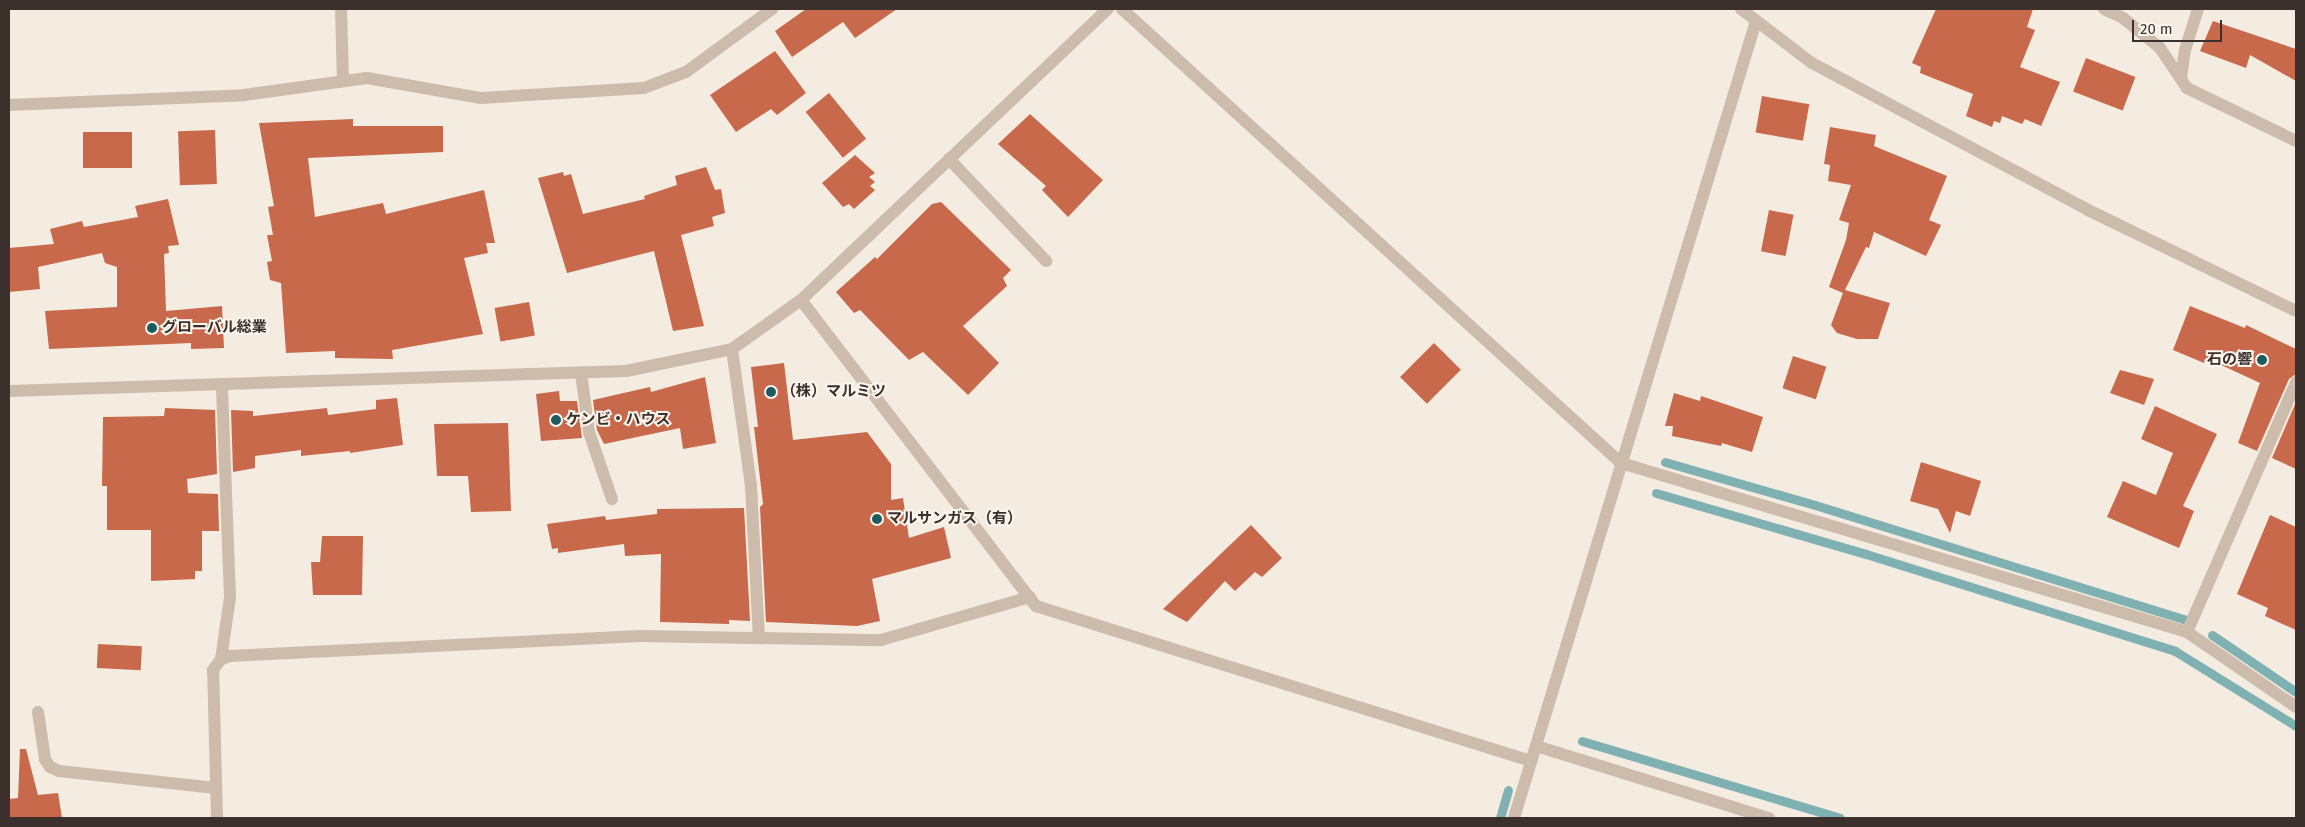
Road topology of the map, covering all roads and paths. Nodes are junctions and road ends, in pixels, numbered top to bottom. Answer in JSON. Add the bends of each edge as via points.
{"nodes":[{"id":1,"x":341,"y":9,"type":"edge"},
{"id":2,"x":772,"y":9,"type":"edge"},
{"id":3,"x":1108,"y":9,"type":"edge"},
{"id":4,"x":1122,"y":9,"type":"edge"},
{"id":5,"x":1740,"y":9,"type":"edge"},
{"id":6,"x":2104,"y":9,"type":"edge"},
{"id":7,"x":2198,"y":9,"type":"edge"},
{"id":8,"x":1756,"y":21,"type":"junction"},
{"id":9,"x":2181,"y":78,"type":"junction"},
{"id":10,"x":342,"y":79,"type":"junction"},
{"id":11,"x":9,"y":105,"type":"edge"},
{"id":12,"x":2296,"y":141,"type":"edge"},
{"id":13,"x":949,"y":159,"type":"junction"},
{"id":14,"x":1046,"y":261,"type":"dead end"},
{"id":15,"x":801,"y":300,"type":"junction"},
{"id":16,"x":2296,"y":311,"type":"edge"},
{"id":17,"x":732,"y":349,"type":"junction"},
{"id":18,"x":581,"y":373,"type":"junction"},
{"id":19,"x":2296,"y":382,"type":"edge"},
{"id":20,"x":222,"y":384,"type":"junction"},
{"id":21,"x":9,"y":390,"type":"edge"},
{"id":22,"x":1622,"y":463,"type":"junction"},
{"id":23,"x":612,"y":500,"type":"dead end"},
{"id":24,"x":1030,"y":597,"type":"junction"},
{"id":25,"x":2187,"y":632,"type":"junction"},
{"id":26,"x":759,"y":638,"type":"junction"},
{"id":27,"x":221,"y":660,"type":"junction"},
{"id":28,"x":2296,"y":708,"type":"edge"},
{"id":29,"x":38,"y":712,"type":"dead end"},
{"id":30,"x":1536,"y":746,"type":"junction"},
{"id":31,"x":1531,"y":761,"type":"junction"},
{"id":32,"x":216,"y":788,"type":"junction"},
{"id":33,"x":217,"y":818,"type":"edge"},
{"id":34,"x":1514,"y":818,"type":"edge"},
{"id":35,"x":1770,"y":818,"type":"edge"}],
"edges":[{"from":1,"to":10,"type":"street"},
{"from":2,"to":10,"type":"street","via":[[686,72],[644,88],[481,98],[367,78]]},
{"from":3,"to":13,"type":"street"},
{"from":4,"to":22,"type":"street"},
{"from":5,"to":8,"type":"street"},
{"from":6,"to":9,"type":"street","via":[[2123,18],[2160,48]]},
{"from":7,"to":9,"type":"street","via":[[2185,50]]},
{"from":8,"to":16,"type":"street","via":[[1812,63],[2088,210]]},
{"from":8,"to":22,"type":"street"},
{"from":9,"to":12,"type":"street","via":[[2187,88],[2221,107]]},
{"from":10,"to":11,"type":"street","via":[[244,95]]},
{"from":13,"to":14,"type":"street"},
{"from":13,"to":15,"type":"street"},
{"from":15,"to":17,"type":"street"},
{"from":15,"to":24,"type":"street"},
{"from":17,"to":18,"type":"street","via":[[626,371]]},
{"from":17,"to":26,"type":"street","via":[[751,486]]},
{"from":18,"to":20,"type":"street"},
{"from":18,"to":23,"type":"street","via":[[590,432]]},
{"from":19,"to":25,"type":"street"},
{"from":20,"to":21,"type":"street"},
{"from":20,"to":27,"type":"street","via":[[230,597]]},
{"from":22,"to":25,"type":"street"},
{"from":22,"to":30,"type":"street"},
{"from":24,"to":26,"type":"street","via":[[881,640]]},
{"from":24,"to":31,"type":"street","via":[[1036,606]]},
{"from":25,"to":28,"type":"street"},
{"from":26,"to":27,"type":"street","via":[[632,636],[230,656]]},
{"from":27,"to":32,"type":"street","via":[[213,670]]},
{"from":29,"to":32,"type":"street","via":[[45,759],[50,767],[59,771]]},
{"from":30,"to":31,"type":"street"},
{"from":30,"to":35,"type":"street"},
{"from":31,"to":34,"type":"street"},
{"from":32,"to":33,"type":"street"}]}
